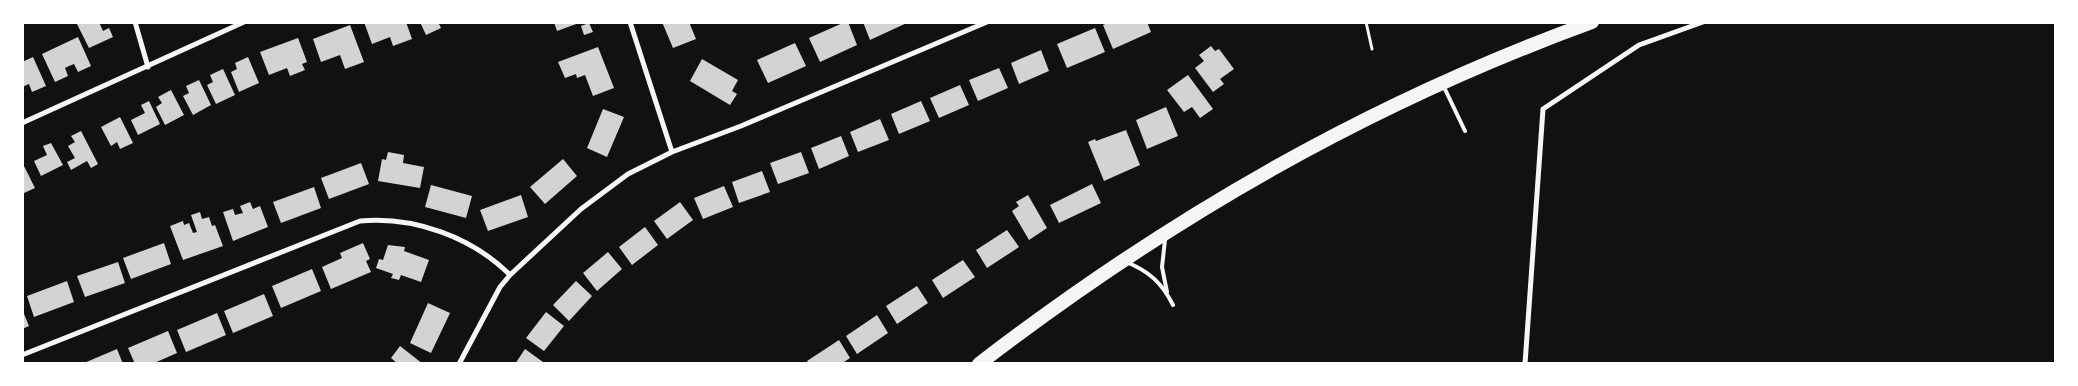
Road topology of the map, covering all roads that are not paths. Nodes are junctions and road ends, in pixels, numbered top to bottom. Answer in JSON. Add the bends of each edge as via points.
{"nodes":[{"id":1,"x":135,"y":22,"type":"edge"},
{"id":2,"x":244,"y":22,"type":"edge"},
{"id":3,"x":630,"y":22,"type":"edge"},
{"id":4,"x":987,"y":22,"type":"edge"},
{"id":5,"x":1592,"y":22,"type":"edge"},
{"id":6,"x":1703,"y":22,"type":"edge"},
{"id":7,"x":148,"y":67,"type":"junction"},
{"id":8,"x":1442,"y":83,"type":"junction"},
{"id":9,"x":22,"y":123,"type":"edge"},
{"id":10,"x":1465,"y":131,"type":"dead end"},
{"id":11,"x":672,"y":152,"type":"junction"},
{"id":12,"x":1168,"y":230,"type":"junction"},
{"id":13,"x":1122,"y":261,"type":"junction"},
{"id":14,"x":510,"y":275,"type":"junction"},
{"id":15,"x":1168,"y":294,"type":"junction"},
{"id":16,"x":1173,"y":305,"type":"dead end"},
{"id":17,"x":22,"y":355,"type":"edge"},
{"id":18,"x":459,"y":364,"type":"edge"},
{"id":19,"x":979,"y":364,"type":"edge"},
{"id":20,"x":1525,"y":364,"type":"edge"}],
"edges":[{"from":1,"to":7,"type":"street"},
{"from":2,"to":7,"type":"street"},
{"from":3,"to":11,"type":"street"},
{"from":4,"to":11,"type":"street","via":[[742,126]]},
{"from":5,"to":8,"type":"highway","via":[[1526,46]]},
{"from":6,"to":20,"type":"street","via":[[1639,45],[1543,109]]},
{"from":7,"to":9,"type":"street"},
{"from":8,"to":10,"type":"lane"},
{"from":8,"to":12,"type":"highway","via":[[1346,129],[1227,193]]},
{"from":11,"to":14,"type":"street","via":[[620,180],[581,209]]},
{"from":12,"to":13,"type":"highway"},
{"from":12,"to":15,"type":"lane","via":[[1162,246],[1162,267]]},
{"from":13,"to":15,"type":"lane","via":[[1154,277]]},
{"from":13,"to":19,"type":"highway"},
{"from":14,"to":17,"type":"street","via":[[469,243],[386,218],[360,221]]},
{"from":14,"to":18,"type":"street","via":[[500,287]]},
{"from":15,"to":16,"type":"lane"}]}
